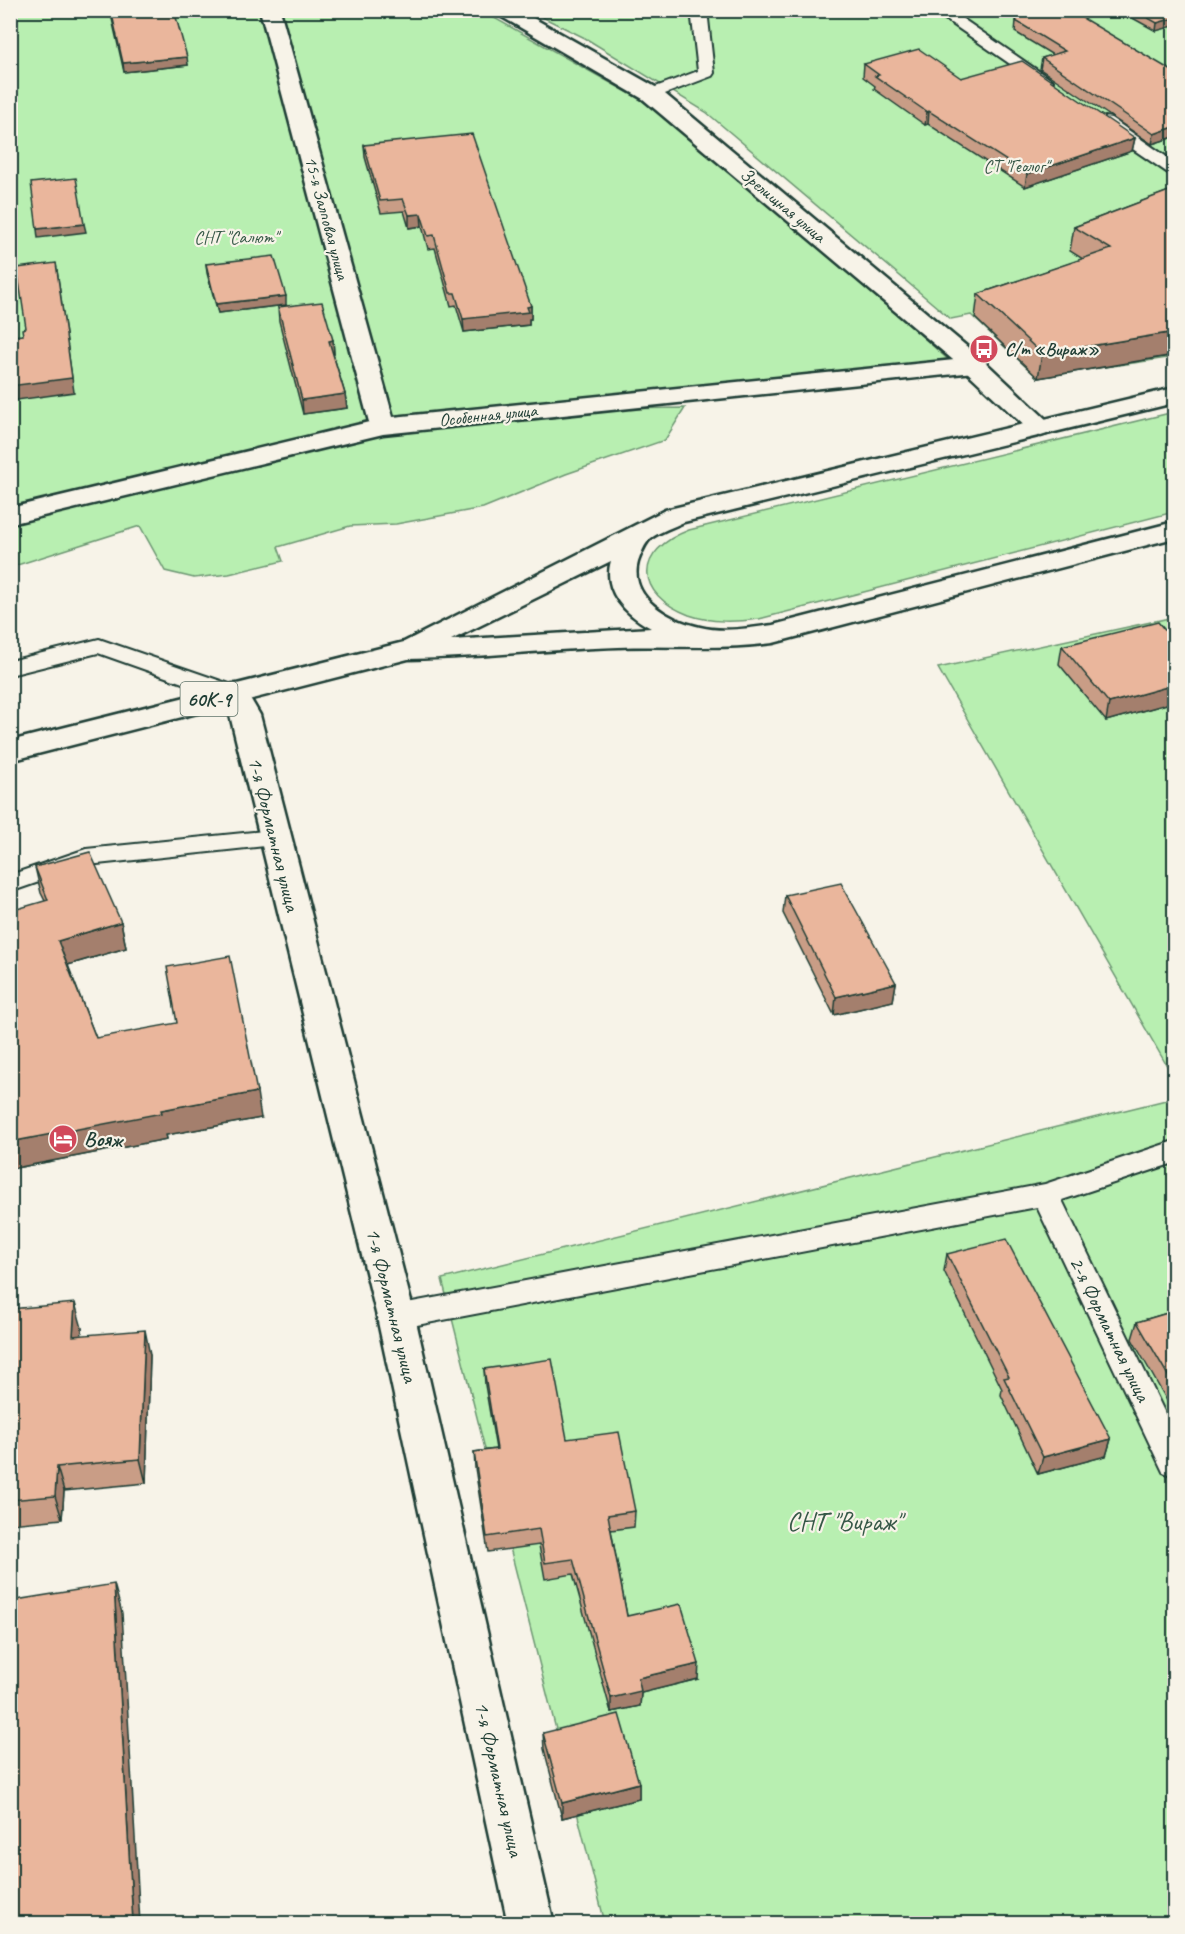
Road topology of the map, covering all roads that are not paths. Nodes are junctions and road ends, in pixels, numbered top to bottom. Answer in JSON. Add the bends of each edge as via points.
{"nodes":[{"id":1,"x":270,"y":10,"type":"edge"},
{"id":2,"x":504,"y":10,"type":"edge"},
{"id":3,"x":699,"y":10,"type":"edge"},
{"id":4,"x":939,"y":10,"type":"edge"},
{"id":5,"x":1057,"y":90,"type":"edge"},
{"id":6,"x":651,"y":94,"type":"junction"},
{"id":7,"x":1096,"y":116,"type":"edge"},
{"id":8,"x":1174,"y":169,"type":"edge"},
{"id":9,"x":974,"y":365,"type":"junction"},
{"id":10,"x":1174,"y":396,"type":"edge"},
{"id":11,"x":383,"y":426,"type":"junction"},
{"id":12,"x":1041,"y":428,"type":"junction"},
{"id":13,"x":10,"y":511,"type":"edge"},
{"id":14,"x":11,"y":516,"type":"edge"},
{"id":15,"x":1174,"y":530,"type":"edge"},
{"id":16,"x":638,"y":536,"type":"junction"},
{"id":17,"x":699,"y":636,"type":"junction"},
{"id":18,"x":408,"y":650,"type":"junction"},
{"id":19,"x":10,"y":668,"type":"edge"},
{"id":20,"x":233,"y":693,"type":"junction"},
{"id":21,"x":10,"y":751,"type":"edge"},
{"id":22,"x":274,"y":838,"type":"junction"},
{"id":23,"x":10,"y":884,"type":"edge"},
{"id":24,"x":1174,"y":1152,"type":"edge"},
{"id":25,"x":1044,"y":1195,"type":"junction"},
{"id":26,"x":396,"y":1317,"type":"junction"},
{"id":27,"x":1174,"y":1463,"type":"edge"},
{"id":28,"x":531,"y":1923,"type":"edge"}],
"edges":[{"from":1,"to":11,"type":"street","name":"15-я Залповая улица"},
{"from":2,"to":6,"type":"street","name":"Зрелищная улица"},
{"from":3,"to":6,"type":"lane","via":[[706,73]]},
{"from":4,"to":5,"type":"lane"},
{"from":6,"to":9,"type":"street","name":"Зрелищная улица"},
{"from":7,"to":8,"type":"lane"},
{"from":9,"to":11,"type":"street","name":"Особенная улица"},
{"from":9,"to":12,"type":"street","name":"Зрелищная улица"},
{"from":10,"to":12,"type":"street"},
{"from":11,"to":14,"type":"street","name":"Особенная улица"},
{"from":12,"to":16,"type":"street","via":[[675,516]]},
{"from":13,"to":14,"type":"street"},
{"from":15,"to":17,"type":"street","via":[[773,634],[735,639]]},
{"from":16,"to":17,"type":"street","via":[[621,565],[622,585],[631,600],[666,626]]},
{"from":16,"to":18,"type":"street"},
{"from":17,"to":18,"type":"street"},
{"from":18,"to":20,"type":"street","number":"60К-9"},
{"from":19,"to":20,"type":"lane","via":[[99,646]]},
{"from":20,"to":21,"type":"street","number":"60К-9"},
{"from":20,"to":22,"type":"street","name":"1-я Форматная улица","via":[[245,715]]},
{"from":22,"to":23,"type":"lane","via":[[86,858]]},
{"from":22,"to":26,"type":"street","name":"1-я Форматная улица"},
{"from":24,"to":25,"type":"lane"},
{"from":25,"to":26,"type":"lane"},
{"from":25,"to":27,"type":"lane","name":"2-я Форматная улица"},
{"from":26,"to":28,"type":"street","name":"1-я Форматная улица"}]}
